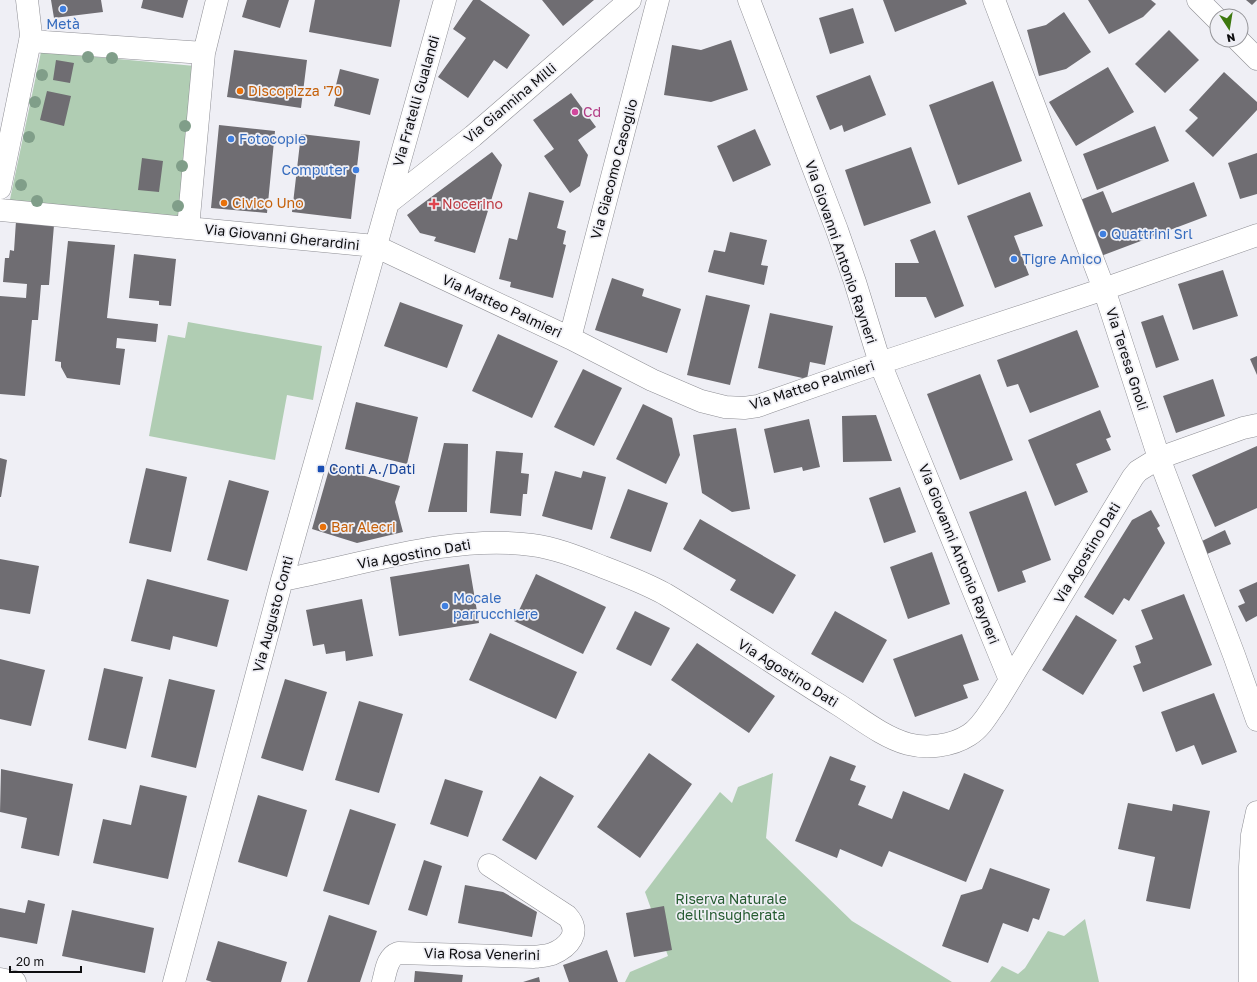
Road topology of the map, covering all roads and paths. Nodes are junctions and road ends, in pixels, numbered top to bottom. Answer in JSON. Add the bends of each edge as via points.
{"nodes":[{"id":1,"x":27,"y":0,"type":"edge"},
{"id":2,"x":217,"y":0,"type":"edge"},
{"id":3,"x":445,"y":0,"type":"edge"},
{"id":4,"x":630,"y":0,"type":"edge"},
{"id":5,"x":658,"y":0,"type":"edge"},
{"id":6,"x":749,"y":0,"type":"edge"},
{"id":7,"x":994,"y":0,"type":"edge"},
{"id":8,"x":1198,"y":0,"type":"edge"},
{"id":9,"x":1209,"y":11,"type":"edge"},
{"id":10,"x":30,"y":41,"type":"junction"},
{"id":11,"x":1246,"y":48,"type":"edge"},
{"id":12,"x":204,"y":53,"type":"junction"},
{"id":13,"x":1257,"y":59,"type":"edge"},
{"id":14,"x":0,"y":188,"type":"edge"},
{"id":15,"x":388,"y":203,"type":"junction"},
{"id":16,"x":0,"y":210,"type":"edge"},
{"id":17,"x":188,"y":228,"type":"junction"},
{"id":18,"x":1257,"y":236,"type":"edge"},
{"id":19,"x":375,"y":246,"type":"junction"},
{"id":20,"x":1104,"y":289,"type":"junction"},
{"id":21,"x":570,"y":338,"type":"junction"},
{"id":22,"x":880,"y":363,"type":"junction"},
{"id":23,"x":1257,"y":425,"type":"edge"},
{"id":24,"x":1160,"y":458,"type":"junction"},
{"id":25,"x":282,"y":580,"type":"junction"},
{"id":26,"x":1010,"y":680,"type":"junction"},
{"id":27,"x":1257,"y":720,"type":"edge"},
{"id":28,"x":1257,"y":812,"type":"edge"},
{"id":29,"x":489,"y":866,"type":"dead end"},
{"id":30,"x":0,"y":979,"type":"edge"},
{"id":31,"x":15,"y":982,"type":"edge"},
{"id":32,"x":174,"y":982,"type":"edge"},
{"id":33,"x":383,"y":982,"type":"edge"},
{"id":34,"x":1250,"y":982,"type":"edge"}],
"edges":[{"from":1,"to":10,"type":"street"},
{"from":2,"to":12,"type":"street"},
{"from":3,"to":15,"type":"street","name":"Via Fratelli Gualandi"},
{"from":4,"to":15,"type":"street","name":"Via Giannina Milli","via":[[479,131]]},
{"from":5,"to":21,"type":"street","name":"Via Giacomo Casoglio"},
{"from":6,"to":22,"type":"street","name":"Via Giovanni Antonio Rayneri","via":[[837,230]]},
{"from":7,"to":20,"type":"street","name":"Via Teresa Gnoli"},
{"from":8,"to":9,"type":"street"},
{"from":10,"to":12,"type":"street"},
{"from":10,"to":14,"type":"street"},
{"from":11,"to":13,"type":"street"},
{"from":12,"to":17,"type":"street"},
{"from":15,"to":19,"type":"street","name":"Via Fratelli Gualandi"},
{"from":16,"to":17,"type":"street","name":"Via Giovanni Gherardini"},
{"from":17,"to":19,"type":"street","name":"Via Giovanni Gherardini"},
{"from":18,"to":20,"type":"street","name":"Via Matteo Palmieri"},
{"from":19,"to":21,"type":"street","name":"Via Matteo Palmieri"},
{"from":19,"to":25,"type":"street","name":"Via Augusto Conti"},
{"from":20,"to":22,"type":"street","name":"Via Matteo Palmieri"},
{"from":20,"to":24,"type":"street","name":"Via Teresa Gnoli"},
{"from":21,"to":22,"type":"street","name":"Via Matteo Palmieri","via":[[672,389],[701,401],[730,407],[758,406]]},
{"from":22,"to":26,"type":"street","name":"Via Giovanni Antonio Rayneri"},
{"from":23,"to":24,"type":"street","name":"Via Agostino Dati"},
{"from":24,"to":26,"type":"street","name":"Via Agostino Dati","via":[[1132,477]]},
{"from":24,"to":27,"type":"street","name":"Via Teresa Gnoli"},
{"from":25,"to":26,"type":"street","name":"Via Agostino Dati","via":[[464,544],[500,543],[545,548],[586,560],[650,586],[880,731],[917,746],[932,747],[962,739],[972,733],[983,722]]},
{"from":25,"to":32,"type":"street","name":"Via Augusto Conti"},
{"from":28,"to":34,"type":"street","via":[[1252,835],[1250,867]]},
{"from":29,"to":33,"type":"street","name":"Via Rosa Venerini","via":[[567,916],[575,928],[570,941],[553,954],[534,957],[398,952],[390,959]]},
{"from":30,"to":31,"type":"street"}]}
